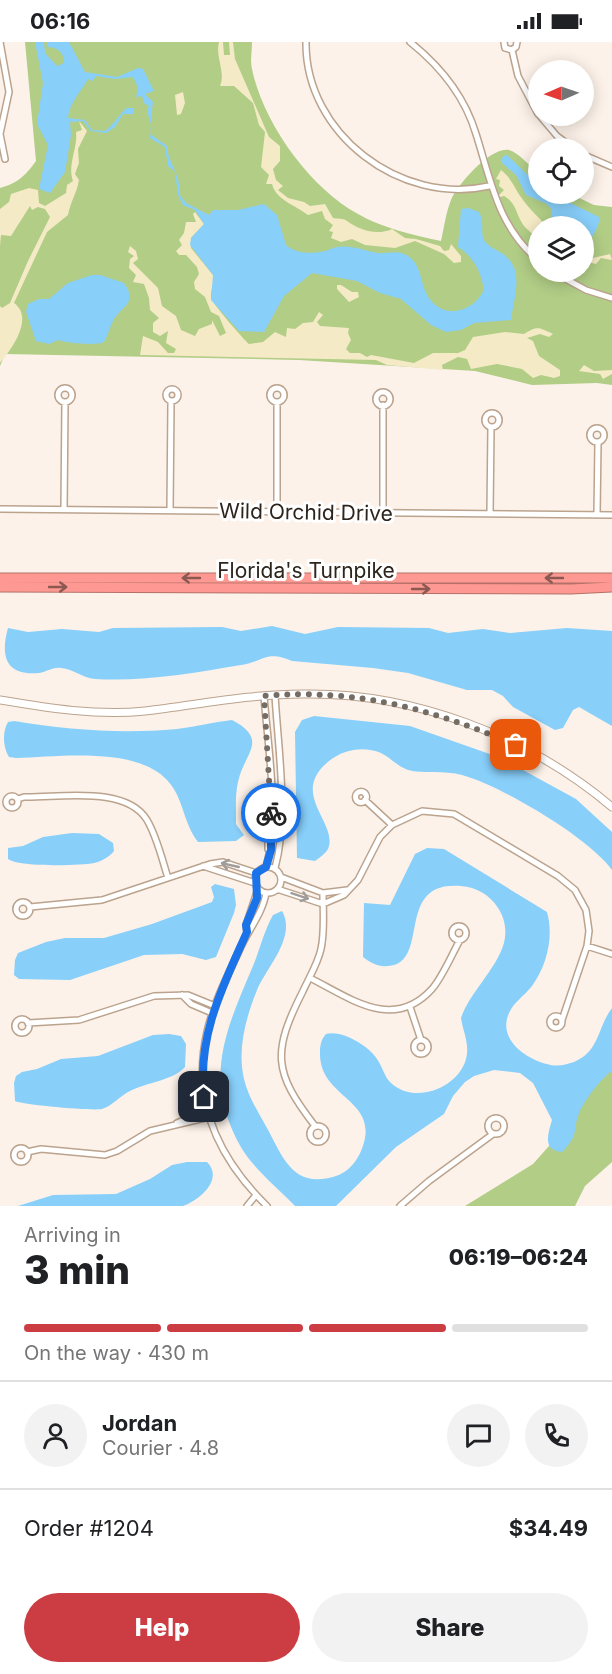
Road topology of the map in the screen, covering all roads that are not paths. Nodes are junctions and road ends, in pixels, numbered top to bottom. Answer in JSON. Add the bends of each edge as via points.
{"nodes":[{"id":1,"x":0,"y":42,"type":"edge"},
{"id":2,"x":306,"y":42,"type":"edge"},
{"id":3,"x":410,"y":42,"type":"edge"},
{"id":4,"x":504,"y":42,"type":"edge"},
{"id":5,"x":517,"y":42,"type":"edge"},
{"id":6,"x":512,"y":50,"type":"junction"},
{"id":7,"x":528,"y":95,"type":"edge"},
{"id":8,"x":548,"y":126,"type":"edge"},
{"id":9,"x":560,"y":138,"type":"edge"},
{"id":10,"x":4,"y":159,"type":"dead end"},
{"id":11,"x":594,"y":159,"type":"edge"},
{"id":12,"x":612,"y":167,"type":"edge"},
{"id":13,"x":489,"y":186,"type":"junction"},
{"id":14,"x":528,"y":248,"type":"edge"},
{"id":15,"x":571,"y":282,"type":"edge"},
{"id":16,"x":612,"y":298,"type":"edge"},
{"id":17,"x":65,"y":402,"type":"dead end"},
{"id":18,"x":171,"y":402,"type":"dead end"},
{"id":19,"x":277,"y":402,"type":"dead end"},
{"id":20,"x":383,"y":405,"type":"dead end"},
{"id":21,"x":491,"y":427,"type":"dead end"},
{"id":22,"x":598,"y":443,"type":"dead end"},
{"id":23,"x":0,"y":509,"type":"edge"},
{"id":24,"x":64,"y":509,"type":"junction"},
{"id":25,"x":170,"y":510,"type":"junction"},
{"id":26,"x":277,"y":511,"type":"junction"},
{"id":27,"x":383,"y":512,"type":"junction"},
{"id":28,"x":490,"y":513,"type":"junction"},
{"id":29,"x":597,"y":514,"type":"junction"},
{"id":30,"x":612,"y":514,"type":"edge"},
{"id":31,"x":0,"y":578,"type":"edge"},
{"id":32,"x":612,"y":578,"type":"edge"},
{"id":33,"x":0,"y":587,"type":"edge"},
{"id":34,"x":612,"y":587,"type":"edge"},
{"id":35,"x":570,"y":590,"type":"junction"},
{"id":36,"x":612,"y":592,"type":"edge"},
{"id":37,"x":274,"y":695,"type":"junction"},
{"id":38,"x":264,"y":696,"type":"junction"},
{"id":39,"x":0,"y":700,"type":"edge"},
{"id":40,"x":18,"y":799,"type":"dead end"},
{"id":41,"x":365,"y":800,"type":"dead end"},
{"id":42,"x":612,"y":807,"type":"edge"},
{"id":43,"x":392,"y":825,"type":"junction"},
{"id":44,"x":203,"y":866,"type":"junction"},
{"id":45,"x":266,"y":867,"type":"junction"},
{"id":46,"x":275,"y":868,"type":"junction"},
{"id":47,"x":256,"y":873,"type":"junction"},
{"id":48,"x":281,"y":877,"type":"junction"},
{"id":49,"x":168,"y":878,"type":"junction"},
{"id":50,"x":256,"y":886,"type":"junction"},
{"id":51,"x":278,"y":889,"type":"junction"},
{"id":52,"x":347,"y":890,"type":"junction"},
{"id":53,"x":266,"y":893,"type":"junction"},
{"id":54,"x":323,"y":893,"type":"junction"},
{"id":55,"x":323,"y":904,"type":"junction"},
{"id":56,"x":30,"y":907,"type":"dead end"},
{"id":57,"x":247,"y":932,"type":"junction"},
{"id":58,"x":460,"y":940,"type":"dead end"},
{"id":59,"x":587,"y":946,"type":"junction"},
{"id":60,"x":612,"y":954,"type":"edge"},
{"id":61,"x":309,"y":978,"type":"junction"},
{"id":62,"x":182,"y":995,"type":"junction"},
{"id":63,"x":215,"y":1006,"type":"junction"},
{"id":64,"x":410,"y":1007,"type":"junction"},
{"id":65,"x":212,"y":1013,"type":"junction"},
{"id":66,"x":562,"y":1020,"type":"dead end"},
{"id":67,"x":28,"y":1023,"type":"dead end"},
{"id":68,"x":421,"y":1040,"type":"dead end"},
{"id":69,"x":207,"y":1110,"type":"junction"},
{"id":70,"x":209,"y":1117,"type":"junction"},
{"id":71,"x":175,"y":1124,"type":"junction"},
{"id":72,"x":315,"y":1126,"type":"dead end"},
{"id":73,"x":493,"y":1134,"type":"dead end"},
{"id":74,"x":27,"y":1152,"type":"dead end"},
{"id":75,"x":259,"y":1198,"type":"junction"},
{"id":76,"x":247,"y":1206,"type":"edge"},
{"id":77,"x":257,"y":1206,"type":"edge"},
{"id":78,"x":267,"y":1206,"type":"edge"},
{"id":79,"x":400,"y":1206,"type":"edge"}],
"edges":[{"from":1,"to":10,"type":"street","via":[[9,92],[0,134]]},
{"from":2,"to":13,"type":"street","via":[[308,70],[325,112],[370,162],[399,178],[430,187],[461,190]]},
{"from":3,"to":13,"type":"street","via":[[444,74],[462,102],[476,133]]},
{"from":4,"to":6,"type":"street","via":[[505,48]]},
{"from":5,"to":6,"type":"street"},
{"from":6,"to":7,"type":"street","via":[[518,76]]},
{"from":8,"to":9,"type":"street"},
{"from":11,"to":12,"type":"street"},
{"from":13,"to":14,"type":"street","via":[[508,225]]},
{"from":15,"to":16,"type":"street"},
{"from":17,"to":24,"type":"street"},
{"from":18,"to":25,"type":"street"},
{"from":19,"to":26,"type":"street"},
{"from":20,"to":27,"type":"street"},
{"from":21,"to":28,"type":"street"},
{"from":22,"to":29,"type":"street"},
{"from":23,"to":24,"type":"street","name":"Wild Orchid Drive"},
{"from":24,"to":25,"type":"street","name":"Wild Orchid Drive"},
{"from":25,"to":26,"type":"street","name":"Wild Orchid Drive"},
{"from":26,"to":27,"type":"street","name":"Wild Orchid Drive"},
{"from":27,"to":28,"type":"street","name":"Wild Orchid Drive"},
{"from":28,"to":29,"type":"street","name":"Wild Orchid Drive"},
{"from":29,"to":30,"type":"street","name":"Wild Orchid Drive"},
{"from":32,"to":31,"type":"highway","name":"Florida's Turnpike","one_way":true},
{"from":33,"to":35,"type":"highway","name":"Florida's Turnpike","one_way":true},
{"from":34,"to":35,"type":"highway","name":"Florida's Turnpike"},
{"from":35,"to":36,"type":"highway"},
{"from":37,"to":38,"type":"street"},
{"from":37,"to":42,"type":"street","via":[[337,694],[434,713],[516,745],[553,765]]},
{"from":37,"to":46,"type":"street","via":[[280,809]]},
{"from":38,"to":39,"type":"street","via":[[142,711],[49,709]]},
{"from":38,"to":45,"type":"street","via":[[271,818]]},
{"from":40,"to":49,"type":"street","via":[[110,797],[131,804],[150,826]]},
{"from":41,"to":43,"type":"street"},
{"from":43,"to":52,"type":"street","via":[[380,837],[358,880]]},
{"from":43,"to":59,"type":"street","via":[[422,811],[454,814],[558,876],[575,890],[586,910]]},
{"from":47,"to":44,"type":"street","one_way":true,"via":[[223,862]]},
{"from":44,"to":49,"type":"street"},
{"from":44,"to":50,"type":"street"},
{"from":45,"to":46,"type":"street"},
{"from":45,"to":47,"type":"street"},
{"from":46,"to":48,"type":"street"},
{"from":47,"to":50,"type":"street"},
{"from":48,"to":51,"type":"street"},
{"from":48,"to":54,"type":"street"},
{"from":49,"to":56,"type":"street","via":[[102,900]]},
{"from":50,"to":53,"type":"street"},
{"from":50,"to":57,"type":"street"},
{"from":51,"to":53,"type":"street"},
{"from":51,"to":55,"type":"street","one_way":true},
{"from":52,"to":54,"type":"street"},
{"from":52,"to":55,"type":"street"},
{"from":53,"to":57,"type":"street","via":[[265,902]]},
{"from":54,"to":55,"type":"street"},
{"from":55,"to":61,"type":"street","via":[[321,950]]},
{"from":57,"to":63,"type":"street"},
{"from":58,"to":64,"type":"street","via":[[432,988]]},
{"from":59,"to":60,"type":"street"},
{"from":59,"to":66,"type":"street"},
{"from":61,"to":64,"type":"street","via":[[366,1006],[388,1011]]},
{"from":61,"to":72,"type":"street","via":[[286,1024],[281,1060],[292,1097]]},
{"from":62,"to":63,"type":"street"},
{"from":62,"to":65,"type":"street","via":[[191,1004]]},
{"from":62,"to":67,"type":"street","via":[[136,1000],[79,1020]]},
{"from":63,"to":65,"type":"street"},
{"from":64,"to":68,"type":"street"},
{"from":65,"to":69,"type":"street","via":[[203,1056]]},
{"from":69,"to":70,"type":"street"},
{"from":69,"to":71,"type":"street"},
{"from":70,"to":71,"type":"street"},
{"from":70,"to":75,"type":"street","via":[[226,1157]]},
{"from":71,"to":74,"type":"street","via":[[150,1131],[105,1155],[53,1149]]},
{"from":73,"to":79,"type":"street"},
{"from":75,"to":76,"type":"street"},
{"from":75,"to":77,"type":"street"},
{"from":75,"to":78,"type":"street"}]}
